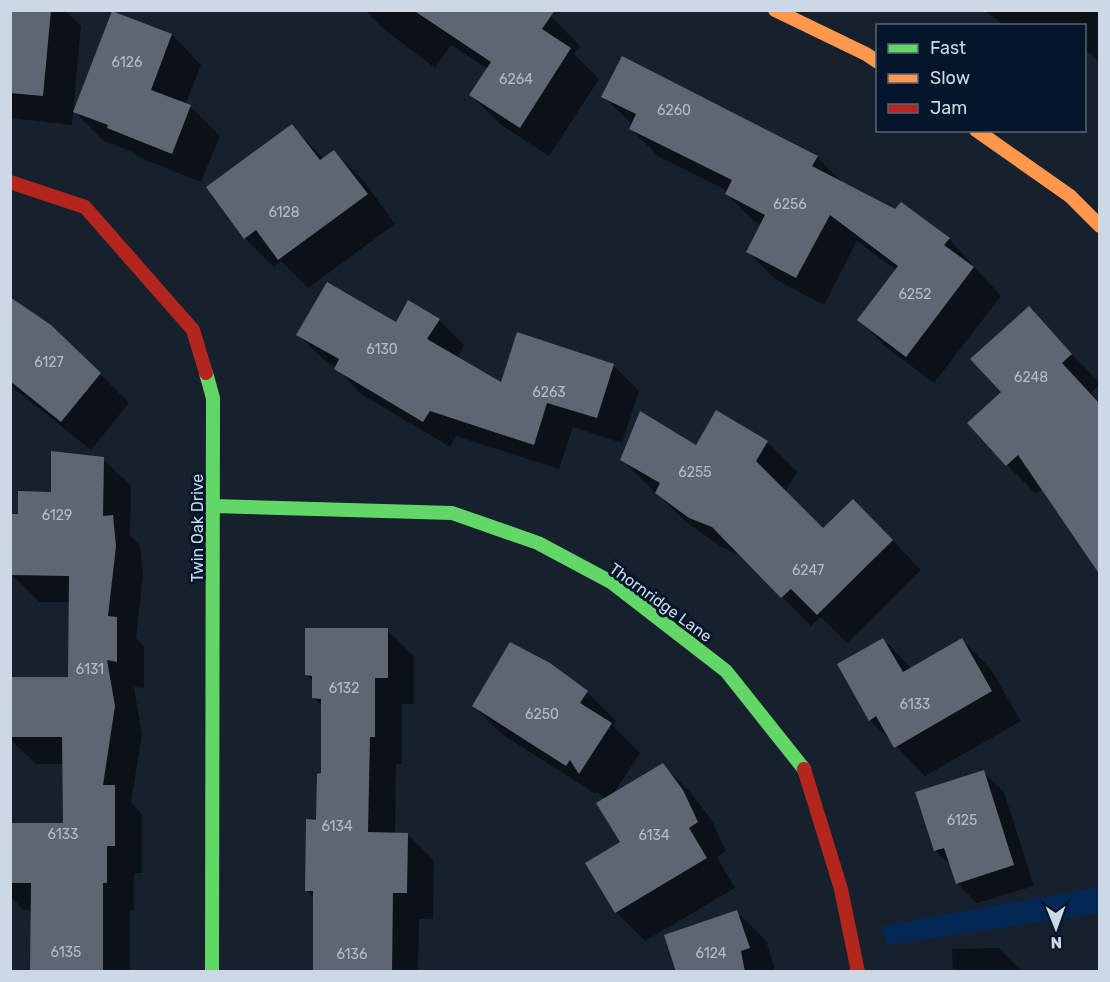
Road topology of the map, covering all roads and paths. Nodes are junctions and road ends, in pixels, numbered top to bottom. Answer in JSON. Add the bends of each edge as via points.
{"nodes":[{"id":1,"x":775,"y":10,"type":"edge"},
{"id":2,"x":876,"y":61,"type":"edge"},
{"id":3,"x":979,"y":132,"type":"edge"},
{"id":4,"x":10,"y":182,"type":"edge"},
{"id":5,"x":1100,"y":226,"type":"edge"},
{"id":6,"x":213,"y":506,"type":"junction"},
{"id":7,"x":212,"y":972,"type":"edge"},
{"id":8,"x":858,"y":972,"type":"edge"}],
"edges":[{"from":1,"to":2,"type":"street"},
{"from":3,"to":5,"type":"street","via":[[1070,196]]},
{"from":4,"to":6,"type":"street","name":"Twin Oak Drive","via":[[85,207],[193,330],[213,398]]},
{"from":6,"to":7,"type":"street","name":"Twin Oak Drive"},
{"from":6,"to":8,"type":"street","name":"Thornridge Lane","via":[[452,513],[538,543],[611,582],[726,670],[804,769],[841,889]]}]}
